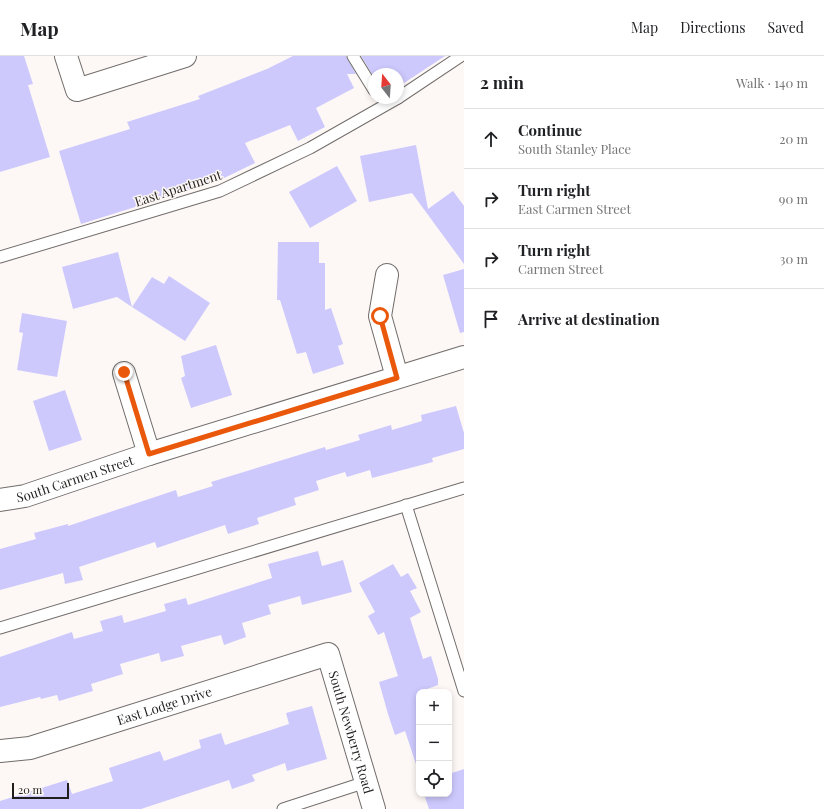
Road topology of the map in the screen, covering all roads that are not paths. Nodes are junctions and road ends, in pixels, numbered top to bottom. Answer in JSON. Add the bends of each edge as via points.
{"nodes":[{"id":1,"x":66,"y":56,"type":"edge"},
{"id":2,"x":185,"y":56,"type":"edge"},
{"id":3,"x":353,"y":56,"type":"edge"},
{"id":4,"x":461,"y":56,"type":"edge"},
{"id":5,"x":368,"y":80,"type":"edge"},
{"id":6,"x":404,"y":94,"type":"edge"},
{"id":7,"x":378,"y":104,"type":"edge"},
{"id":8,"x":0,"y":257,"type":"edge"},
{"id":9,"x":387,"y":275,"type":"dead end"},
{"id":10,"x":464,"y":357,"type":"edge"},
{"id":11,"x":124,"y":372,"type":"dead end"},
{"id":12,"x":397,"y":378,"type":"junction"},
{"id":13,"x":149,"y":454,"type":"junction"},
{"id":14,"x":464,"y":488,"type":"edge"},
{"id":15,"x":0,"y":500,"type":"edge"},
{"id":16,"x":406,"y":505,"type":"junction"},
{"id":17,"x":0,"y":628,"type":"edge"},
{"id":18,"x":328,"y":654,"type":"joint"},
{"id":19,"x":464,"y":691,"type":"edge"},
{"id":20,"x":0,"y":751,"type":"edge"},
{"id":21,"x":366,"y":782,"type":"junction"},
{"id":22,"x":283,"y":809,"type":"edge"},
{"id":23,"x":374,"y":809,"type":"edge"}],
"edges":[{"from":1,"to":2,"type":"street","via":[[77,90]]},
{"from":3,"to":5,"type":"lane"},
{"from":4,"to":6,"type":"lane","name":"East Apartment"},
{"from":7,"to":8,"type":"lane","name":"East Apartment","via":[[310,148],[220,191]]},
{"from":9,"to":12,"type":"street","via":[[380,316]]},
{"from":10,"to":12,"type":"street","name":"South Carmen Street"},
{"from":11,"to":13,"type":"street"},
{"from":12,"to":13,"type":"street","name":"South Carmen Street"},
{"from":13,"to":15,"type":"street","name":"South Carmen Street","via":[[25,496]]},
{"from":14,"to":16,"type":"lane"},
{"from":16,"to":17,"type":"lane"},
{"from":16,"to":19,"type":"lane"},
{"from":18,"to":20,"type":"street","name":"East Lodge Drive","via":[[30,748]]},
{"from":18,"to":21,"type":"street","name":"South Newberry Road"},
{"from":21,"to":22,"type":"lane"},
{"from":21,"to":23,"type":"street","name":"South Newberry Road"}]}
